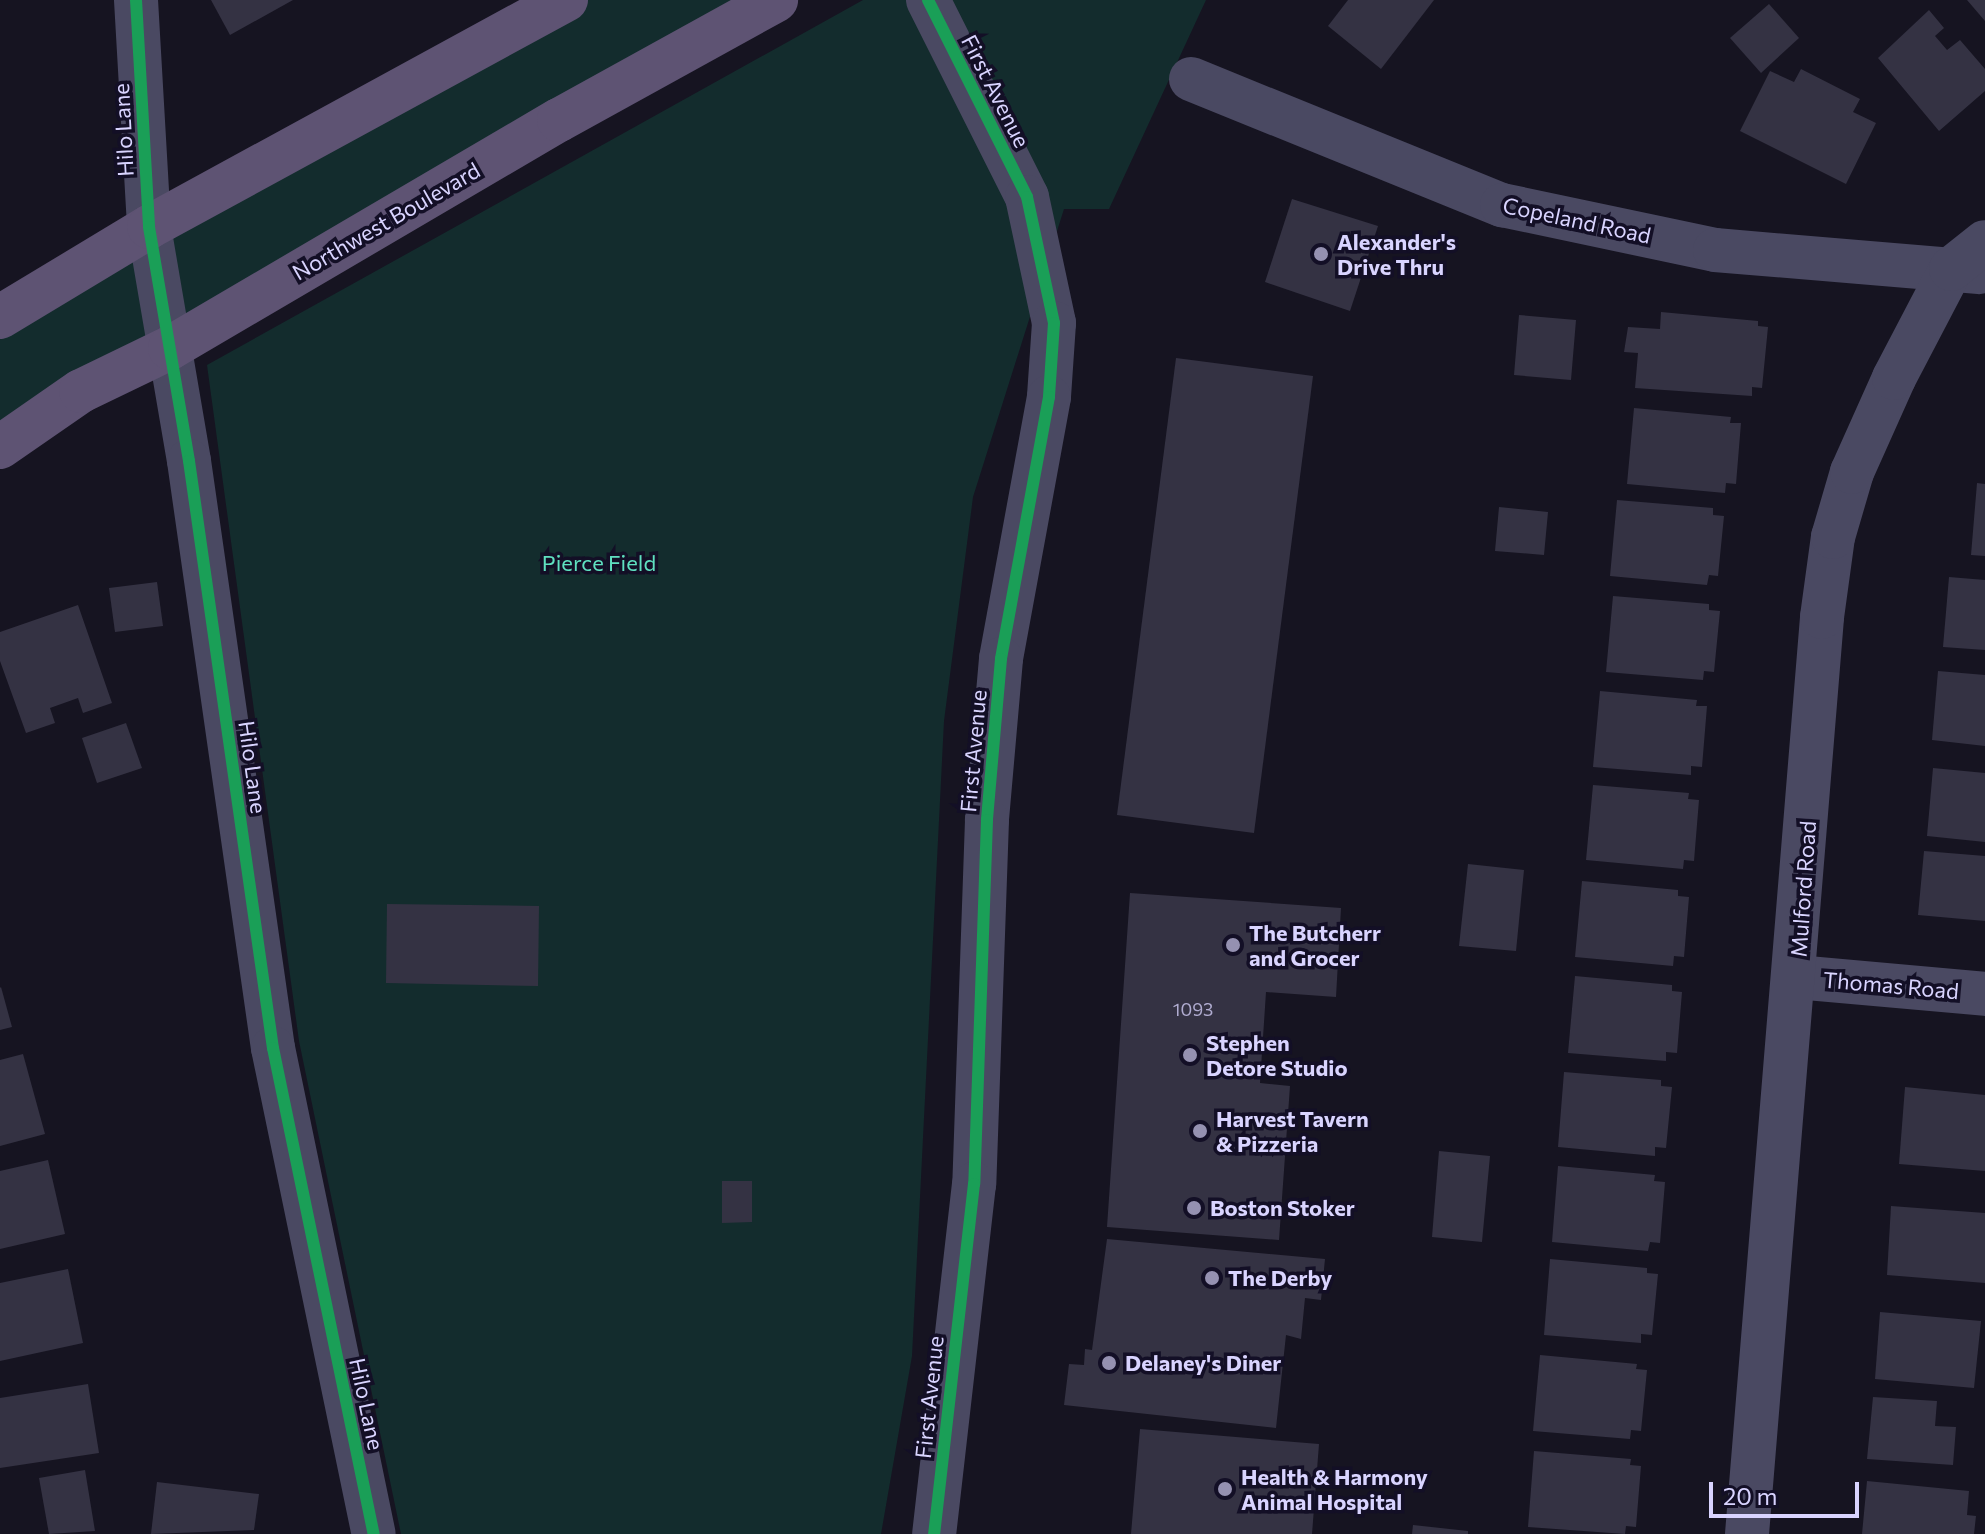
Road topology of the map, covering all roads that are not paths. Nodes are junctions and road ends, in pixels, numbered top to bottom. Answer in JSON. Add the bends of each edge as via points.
{"nodes":[{"id":1,"x":136,"y":0,"type":"edge"},
{"id":2,"x":566,"y":0,"type":"edge"},
{"id":3,"x":776,"y":0,"type":"edge"},
{"id":4,"x":928,"y":0,"type":"edge"},
{"id":5,"x":1191,"y":79,"type":"dead end"},
{"id":6,"x":149,"y":227,"type":"junction"},
{"id":7,"x":1985,"y":242,"type":"edge"},
{"id":8,"x":1968,"y":271,"type":"edge"},
{"id":9,"x":0,"y":317,"type":"edge"},
{"id":10,"x":170,"y":348,"type":"junction"},
{"id":11,"x":0,"y":447,"type":"edge"},
{"id":12,"x":1796,"y":977,"type":"junction"},
{"id":13,"x":1985,"y":994,"type":"edge"},
{"id":14,"x":374,"y":1534,"type":"edge"},
{"id":15,"x":934,"y":1534,"type":"edge"},
{"id":16,"x":1747,"y":1534,"type":"edge"}],
"edges":[{"from":1,"to":6,"type":"street","name":"Hilo Lane"},
{"from":2,"to":6,"type":"main road"},
{"from":3,"to":10,"type":"main road","name":"Northwest Boulevard","via":[[559,120]]},
{"from":4,"to":15,"type":"street","name":"First Avenue","via":[[1027,197],[1054,323],[1049,397],[1001,659],[987,820],[974,1184]]},
{"from":5,"to":8,"type":"street","name":"Copeland Road","via":[[1502,205],[1715,250]]},
{"from":6,"to":9,"type":"main road"},
{"from":6,"to":10,"type":"street","name":"Hilo Lane"},
{"from":7,"to":8,"type":"street"},
{"from":8,"to":12,"type":"street","name":"Mulford Road","via":[[1888,391],[1852,472],[1833,537],[1822,617]]},
{"from":10,"to":11,"type":"main road","name":"Northwest Boulevard","via":[[81,391]]},
{"from":10,"to":14,"type":"street","name":"Hilo Lane","via":[[273,1048]]},
{"from":12,"to":13,"type":"street","name":"Thomas Road"},
{"from":12,"to":16,"type":"street","name":"Mulford Road"}]}
